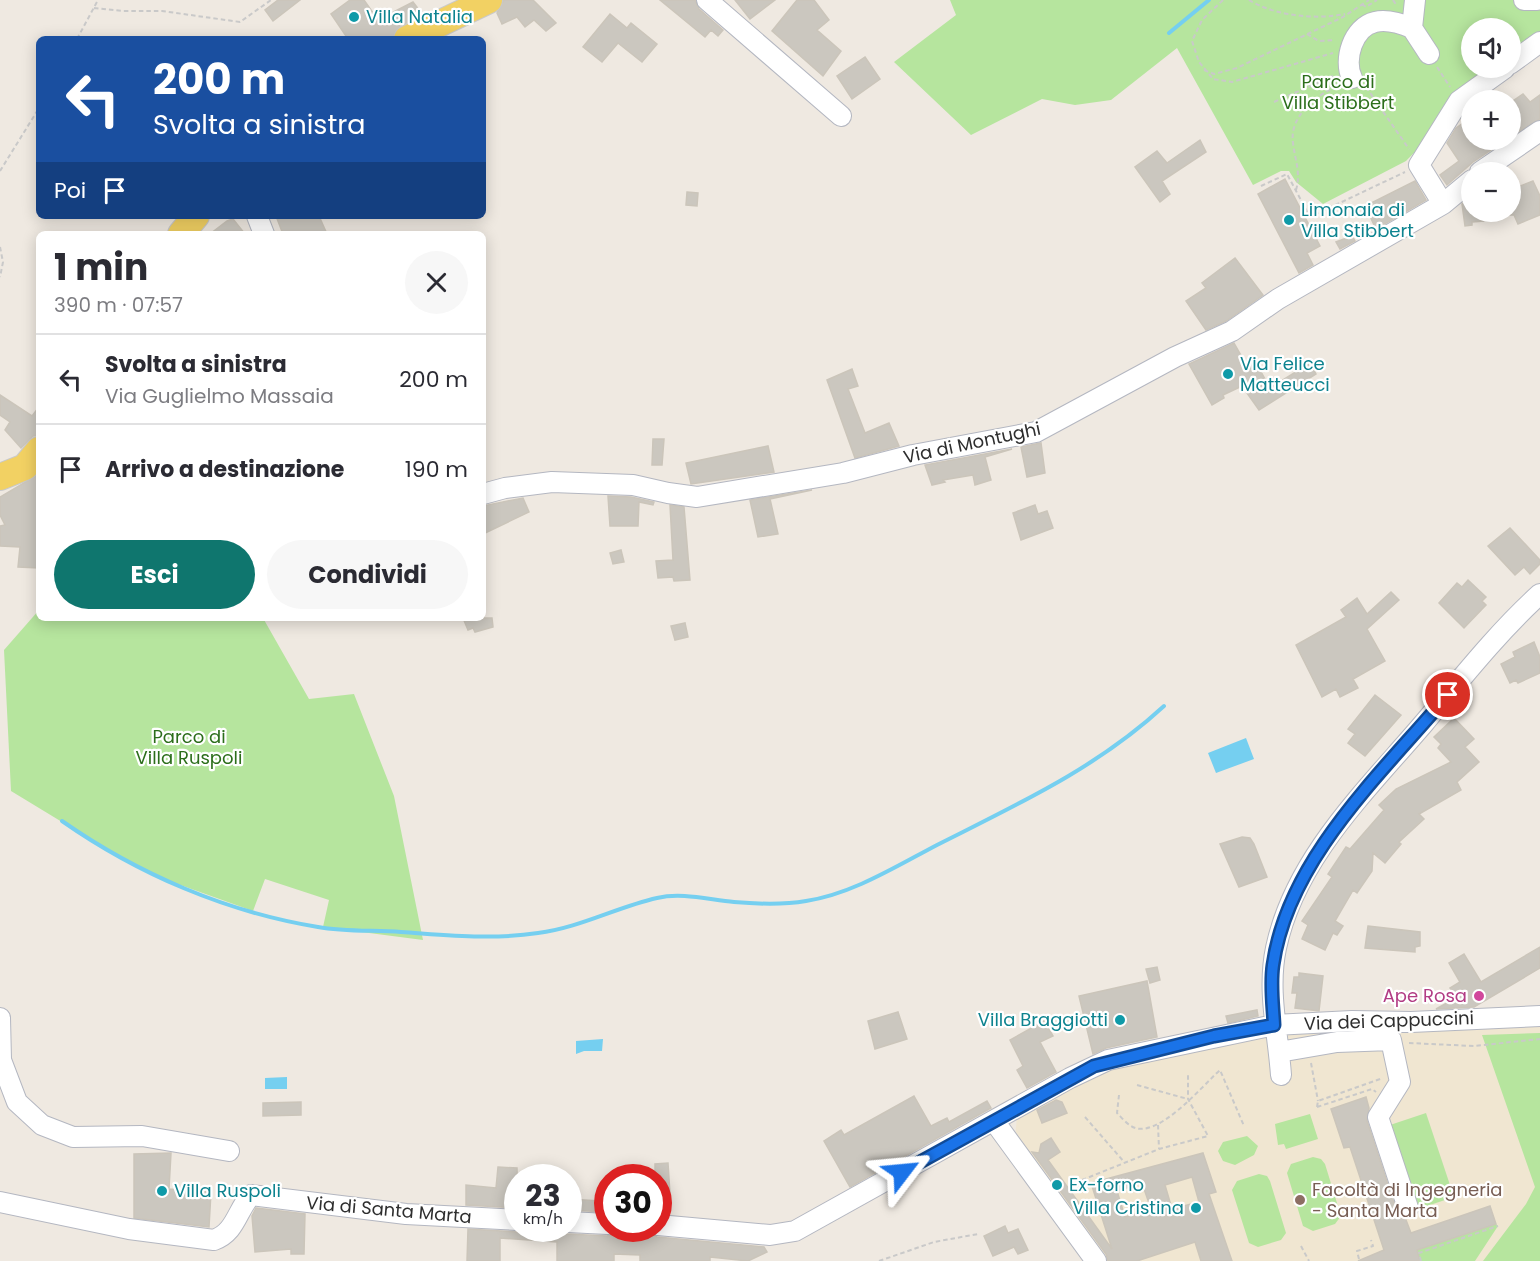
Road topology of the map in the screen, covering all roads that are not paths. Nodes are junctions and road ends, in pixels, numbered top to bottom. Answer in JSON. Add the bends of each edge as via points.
{"nodes":[{"id":1,"x":489,"y":0,"type":"edge"},
{"id":2,"x":707,"y":0,"type":"edge"},
{"id":3,"x":1415,"y":0,"type":"edge"},
{"id":4,"x":1524,"y":0,"type":"edge"},
{"id":5,"x":1537,"y":0,"type":"edge"},
{"id":6,"x":1412,"y":28,"type":"junction"},
{"id":7,"x":413,"y":36,"type":"edge"},
{"id":8,"x":1540,"y":42,"type":"edge"},
{"id":9,"x":1429,"y":54,"type":"road end"},
{"id":10,"x":1521,"y":56,"type":"edge"},
{"id":11,"x":1353,"y":67,"type":"road end"},
{"id":12,"x":1491,"y":78,"type":"edge"},
{"id":13,"x":841,"y":116,"type":"dead end"},
{"id":14,"x":1540,"y":130,"type":"edge"},
{"id":15,"x":1494,"y":162,"type":"edge"},
{"id":16,"x":1461,"y":189,"type":"edge"},
{"id":17,"x":1443,"y":204,"type":"junction"},
{"id":18,"x":194,"y":219,"type":"edge"},
{"id":19,"x":184,"y":231,"type":"edge"},
{"id":20,"x":36,"y":454,"type":"edge"},
{"id":21,"x":0,"y":477,"type":"edge"},
{"id":22,"x":486,"y":493,"type":"edge"},
{"id":23,"x":1540,"y":594,"type":"edge"},
{"id":24,"x":1540,"y":1016,"type":"edge"},
{"id":25,"x":0,"y":1018,"type":"edge"},
{"id":26,"x":1274,"y":1025,"type":"junction"},
{"id":27,"x":1279,"y":1052,"type":"junction"},
{"id":28,"x":1281,"y":1075,"type":"dead end"},
{"id":29,"x":994,"y":1121,"type":"junction"},
{"id":30,"x":228,"y":1151,"type":"dead end"},
{"id":31,"x":0,"y":1202,"type":"edge"},
{"id":32,"x":1408,"y":1208,"type":"dead end"},
{"id":33,"x":504,"y":1219,"type":"edge"},
{"id":34,"x":672,"y":1226,"type":"edge"},
{"id":35,"x":1096,"y":1261,"type":"edge"}],
"edges":[{"from":1,"to":7,"type":"main road"},
{"from":2,"to":13,"type":"street"},
{"from":3,"to":6,"type":"street"},
{"from":4,"to":5,"type":"street"},
{"from":6,"to":9,"type":"street"},
{"from":6,"to":11,"type":"street","via":[[1393,22],[1372,22],[1360,32]]},
{"from":8,"to":10,"type":"street"},
{"from":12,"to":17,"type":"street","via":[[1459,101],[1419,165]]},
{"from":14,"to":15,"type":"street"},
{"from":16,"to":17,"type":"street","name":"Via di Montughi"},
{"from":17,"to":22,"type":"street","name":"Via di Montughi","via":[[1278,299],[1232,331],[1036,432],[913,455],[843,473],[698,496],[633,485],[552,482]]},
{"from":18,"to":19,"type":"main road"},
{"from":20,"to":21,"type":"main road","via":[[25,467]]},
{"from":23,"to":26,"type":"street","via":[[1462,678],[1334,830],[1299,884],[1285,914],[1274,956]]},
{"from":24,"to":26,"type":"street","name":"Via dei Cappuccini"},
{"from":25,"to":30,"type":"street","via":[[1,1060],[17,1102],[42,1125],[73,1137],[142,1136]]},
{"from":26,"to":27,"type":"street"},
{"from":26,"to":29,"type":"street","via":[[1108,1060]]},
{"from":27,"to":28,"type":"street"},
{"from":27,"to":32,"type":"street","via":[[1337,1042],[1391,1040],[1400,1082],[1378,1117]]},
{"from":29,"to":34,"type":"street","via":[[787,1234],[723,1233]]},
{"from":29,"to":35,"type":"street"},
{"from":31,"to":33,"type":"street","name":"Via di Santa Marta","via":[[129,1229],[214,1240],[226,1234],[251,1195],[394,1213]]}]}
